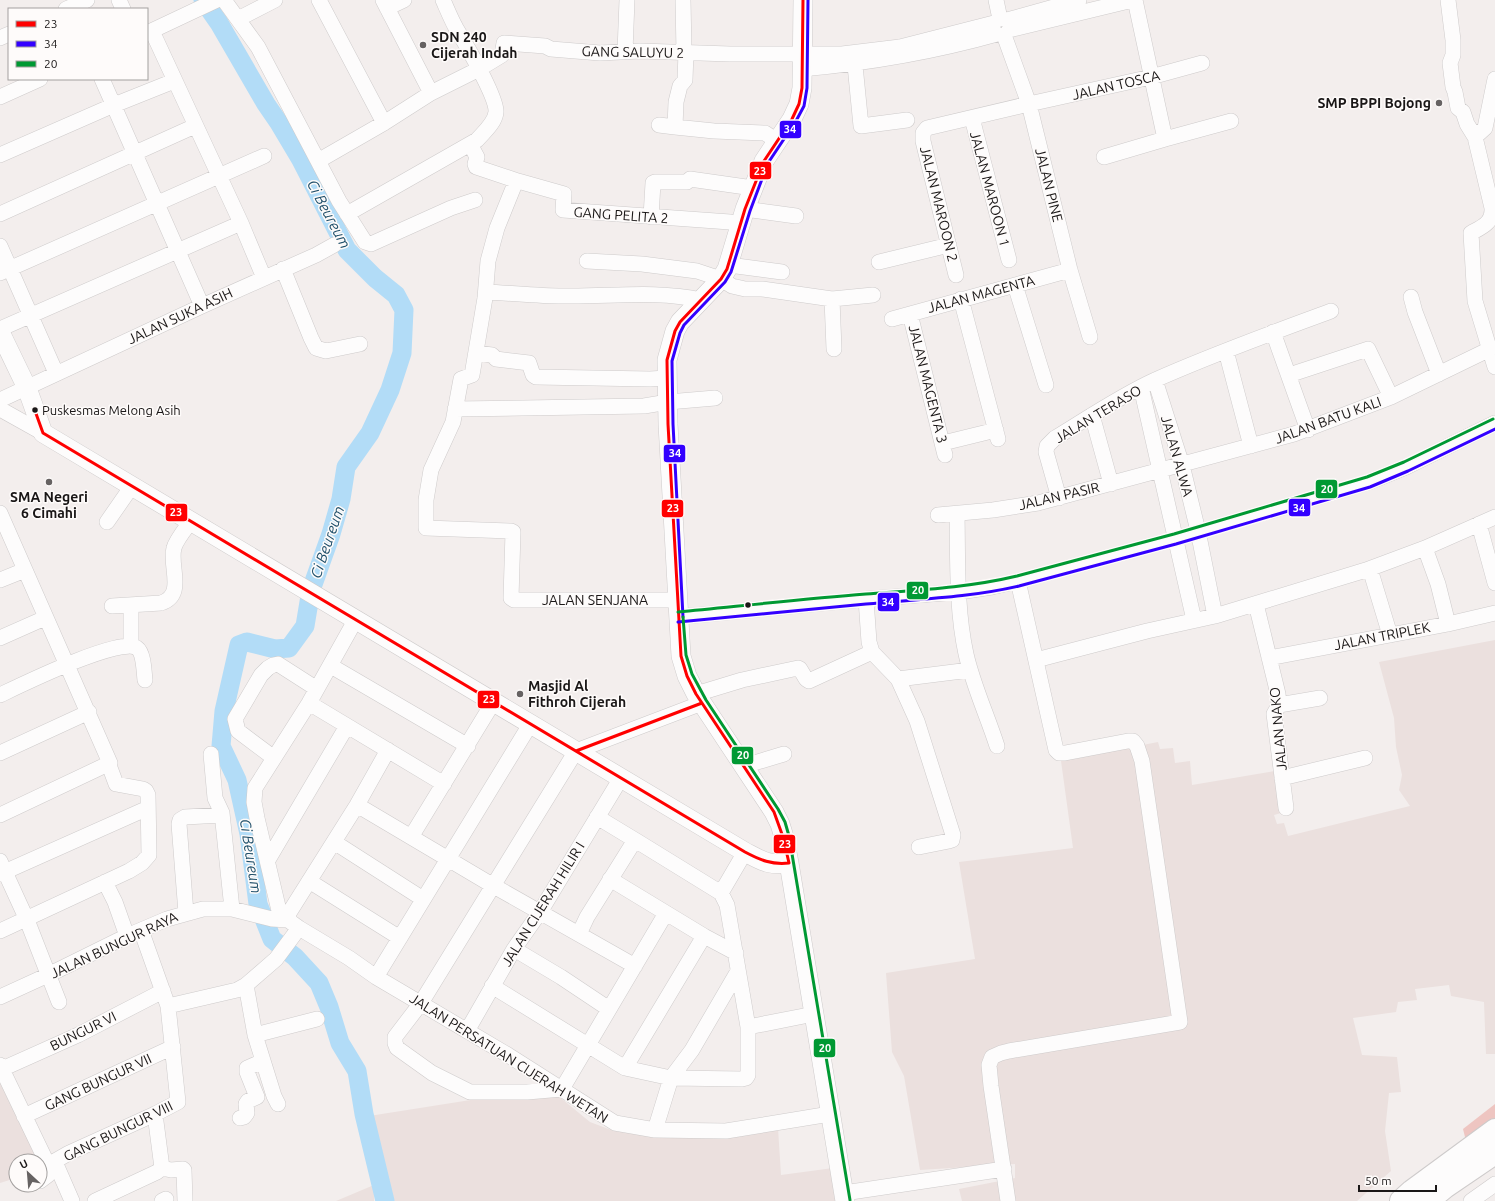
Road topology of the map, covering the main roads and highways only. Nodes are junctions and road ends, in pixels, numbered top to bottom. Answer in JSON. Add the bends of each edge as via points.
{"nodes":[{"id":1,"x":803,"y":0,"type":"edge"},
{"id":2,"x":0,"y":332,"type":"edge"},
{"id":3,"x":789,"y":863,"type":"junction"},
{"id":4,"x":1495,"y":1130,"type":"edge"},
{"id":5,"x":1495,"y":1153,"type":"edge"},
{"id":6,"x":844,"y":1197,"type":"edge"},
{"id":7,"x":1401,"y":1201,"type":"edge"},
{"id":8,"x":1428,"y":1201,"type":"edge"}],
"edges":[{"from":1,"to":3,"type":"main road","via":[[802,88],[799,104],[764,161],[725,272],[680,322],[674,332],[667,360],[681,656],[687,676],[699,698],[774,812],[780,824]]},
{"from":2,"to":3,"type":"main road","via":[[27,388],[43,433],[745,852],[776,865]]},
{"from":3,"to":6,"type":"main road"},
{"from":4,"to":7,"type":"highway"},
{"from":5,"to":8,"type":"highway"}]}
